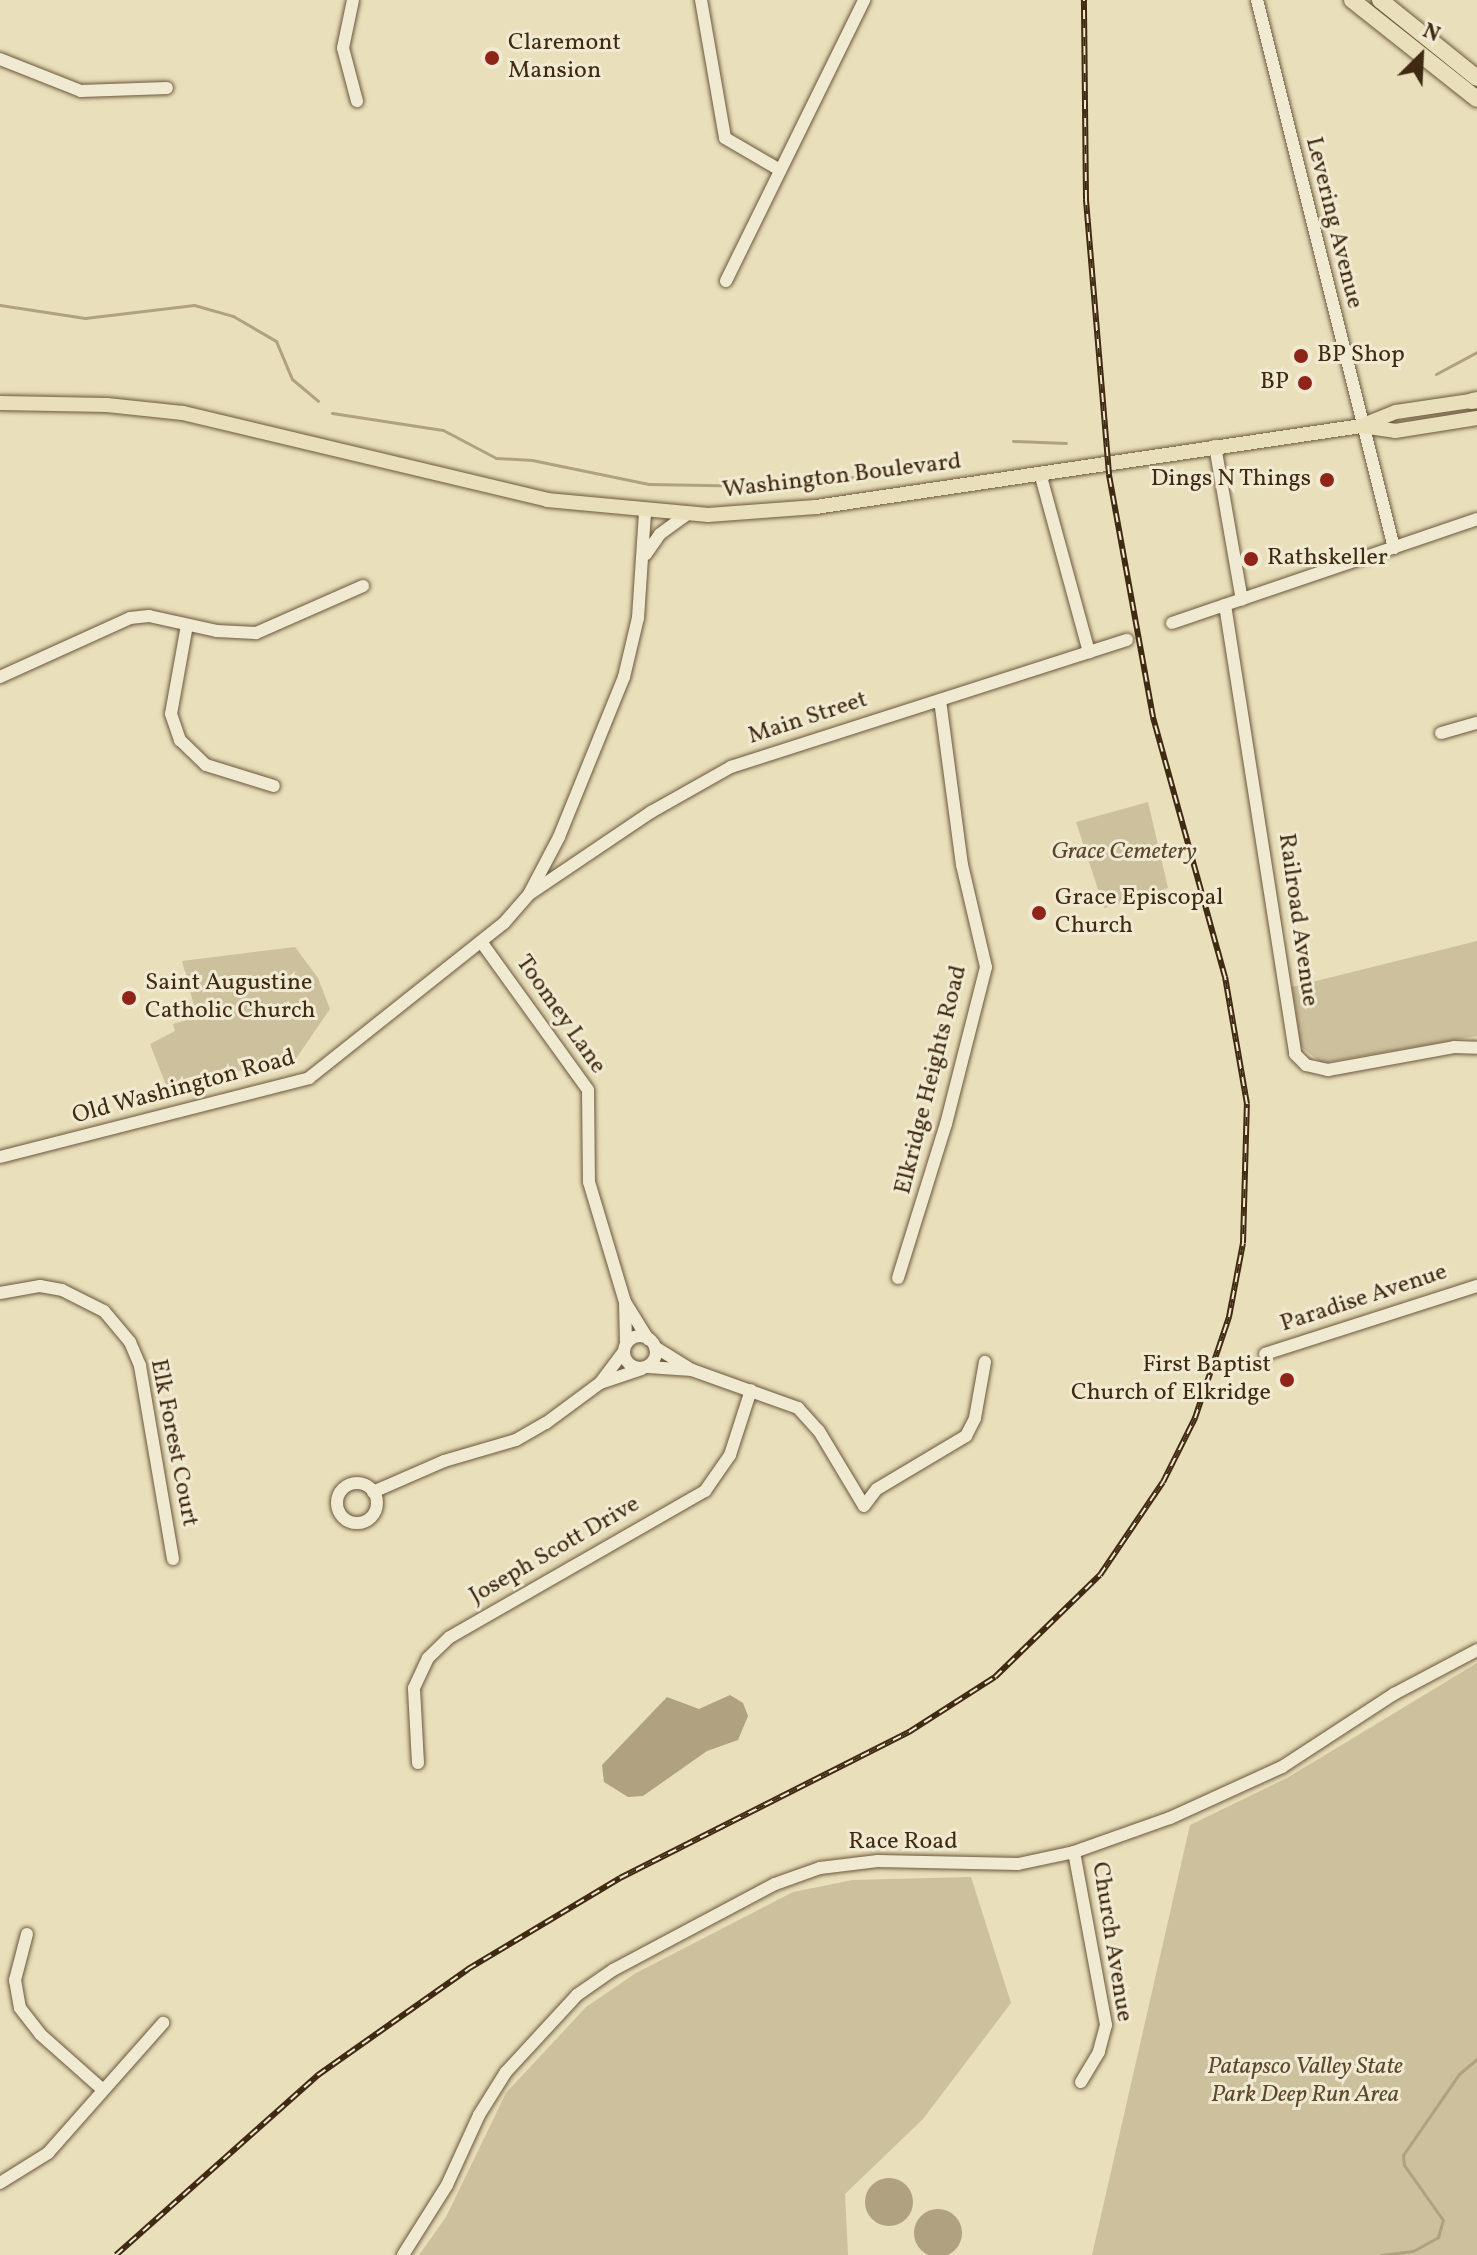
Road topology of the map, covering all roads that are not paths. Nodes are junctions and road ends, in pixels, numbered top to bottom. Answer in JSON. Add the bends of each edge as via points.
{"nodes":[{"id":1,"x":353,"y":0,"type":"edge"},
{"id":2,"x":701,"y":0,"type":"edge"},
{"id":3,"x":864,"y":0,"type":"edge"},
{"id":4,"x":1257,"y":0,"type":"edge"},
{"id":5,"x":1352,"y":0,"type":"edge"},
{"id":6,"x":1380,"y":0,"type":"edge"},
{"id":7,"x":0,"y":59,"type":"edge"},
{"id":8,"x":1477,"y":78,"type":"edge"},
{"id":9,"x":167,"y":88,"type":"dead end"},
{"id":10,"x":1477,"y":99,"type":"edge"},
{"id":11,"x":357,"y":101,"type":"dead end"},
{"id":12,"x":780,"y":170,"type":"junction"},
{"id":13,"x":726,"y":281,"type":"dead end"},
{"id":14,"x":1475,"y":400,"type":"edge"},
{"id":15,"x":0,"y":403,"type":"edge"},
{"id":16,"x":1477,"y":418,"type":"edge"},
{"id":17,"x":1361,"y":426,"type":"junction"},
{"id":18,"x":1215,"y":446,"type":"junction"},
{"id":19,"x":1040,"y":473,"type":"junction"},
{"id":20,"x":645,"y":513,"type":"junction"},
{"id":21,"x":686,"y":515,"type":"junction"},
{"id":22,"x":1477,"y":519,"type":"edge"},
{"id":23,"x":1394,"y":548,"type":"junction"},
{"id":24,"x":644,"y":556,"type":"junction"},
{"id":25,"x":363,"y":586,"type":"dead end"},
{"id":26,"x":1242,"y":600,"type":"junction"},
{"id":27,"x":1225,"y":605,"type":"junction"},
{"id":28,"x":1172,"y":623,"type":"dead end"},
{"id":29,"x":187,"y":625,"type":"junction"},
{"id":30,"x":1127,"y":640,"type":"dead end"},
{"id":31,"x":1089,"y":652,"type":"junction"},
{"id":32,"x":0,"y":677,"type":"edge"},
{"id":33,"x":940,"y":701,"type":"junction"},
{"id":34,"x":1477,"y":723,"type":"edge"},
{"id":35,"x":1441,"y":733,"type":"dead end"},
{"id":36,"x":274,"y":786,"type":"dead end"},
{"id":37,"x":529,"y":894,"type":"junction"},
{"id":38,"x":482,"y":943,"type":"junction"},
{"id":39,"x":1477,"y":1048,"type":"edge"},
{"id":40,"x":0,"y":1157,"type":"edge"},
{"id":41,"x":898,"y":1278,"type":"dead end"},
{"id":42,"x":1477,"y":1286,"type":"edge"},
{"id":43,"x":0,"y":1293,"type":"edge"},
{"id":44,"x":625,"y":1302,"type":"junction"},
{"id":45,"x":652,"y":1343,"type":"junction"},
{"id":46,"x":625,"y":1348,"type":"junction"},
{"id":47,"x":1265,"y":1354,"type":"dead end"},
{"id":48,"x":985,"y":1362,"type":"dead end"},
{"id":49,"x":645,"y":1368,"type":"junction"},
{"id":50,"x":692,"y":1370,"type":"junction"},
{"id":51,"x":600,"y":1383,"type":"junction"},
{"id":52,"x":751,"y":1390,"type":"junction"},
{"id":53,"x":373,"y":1492,"type":"dead end"},
{"id":54,"x":173,"y":1559,"type":"dead end"},
{"id":55,"x":1477,"y":1650,"type":"edge"},
{"id":56,"x":418,"y":1763,"type":"dead end"},
{"id":57,"x":1074,"y":1852,"type":"junction"},
{"id":58,"x":27,"y":1934,"type":"dead end"},
{"id":59,"x":163,"y":2023,"type":"dead end"},
{"id":60,"x":1081,"y":2082,"type":"dead end"},
{"id":61,"x":103,"y":2090,"type":"junction"},
{"id":62,"x":0,"y":2183,"type":"edge"},
{"id":63,"x":403,"y":2255,"type":"edge"}],
"edges":[{"from":1,"to":11,"type":"street","via":[[343,48]]},
{"from":2,"to":12,"type":"street","via":[[725,138]]},
{"from":3,"to":12,"type":"street"},
{"from":4,"to":17,"type":"street","name":"Levering Avenue"},
{"from":5,"to":10,"type":"highway"},
{"from":6,"to":8,"type":"highway"},
{"from":7,"to":9,"type":"street","via":[[81,91]]},
{"from":12,"to":13,"type":"street"},
{"from":14,"to":17,"type":"main road","name":"Washington Boulevard","via":[[1396,412]]},
{"from":15,"to":20,"type":"main road","name":"Washington Boulevard","via":[[95,404],[195,415],[547,500]]},
{"from":16,"to":17,"type":"main road","name":"Washington Boulevard","via":[[1395,431]]},
{"from":17,"to":18,"type":"main road","name":"Washington Boulevard"},
{"from":17,"to":23,"type":"street","name":"Levering Avenue"},
{"from":18,"to":19,"type":"main road","name":"Washington Boulevard"},
{"from":18,"to":26,"type":"street"},
{"from":19,"to":21,"type":"main road","name":"Washington Boulevard","via":[[790,510]]},
{"from":19,"to":31,"type":"street"},
{"from":20,"to":21,"type":"main road","name":"Washington Boulevard"},
{"from":20,"to":24,"type":"street","name":"Old Washington Road"},
{"from":21,"to":24,"type":"street","via":[[660,534]]},
{"from":22,"to":23,"type":"street"},
{"from":23,"to":26,"type":"street"},
{"from":24,"to":37,"type":"street","name":"Old Washington Road","via":[[638,618],[624,677],[574,806]]},
{"from":25,"to":29,"type":"street","via":[[256,633]]},
{"from":26,"to":27,"type":"street"},
{"from":27,"to":28,"type":"street"},
{"from":27,"to":39,"type":"street","name":"Railroad Avenue","via":[[1295,1054],[1306,1065],[1328,1070],[1454,1047]]},
{"from":29,"to":32,"type":"street","via":[[149,616],[130,618]]},
{"from":29,"to":36,"type":"street","via":[[171,714],[180,740],[206,765]]},
{"from":30,"to":31,"type":"street","name":"Main Street"},
{"from":31,"to":33,"type":"street","name":"Main Street"},
{"from":33,"to":37,"type":"street","name":"Main Street","via":[[790,746],[707,778]]},
{"from":33,"to":41,"type":"street","name":"Elkridge Heights Road","via":[[959,849],[986,967],[950,1111]]},
{"from":34,"to":35,"type":"street"},
{"from":37,"to":38,"type":"street","name":"Old Washington Road"},
{"from":38,"to":40,"type":"street","name":"Old Washington Road","via":[[309,1078]]},
{"from":38,"to":44,"type":"street","name":"Toomey Lane","via":[[588,1090],[589,1182]]},
{"from":42,"to":47,"type":"street","name":"Paradise Avenue"},
{"from":43,"to":54,"type":"street","name":"Elk Forest Court","via":[[40,1286],[62,1290],[85,1299],[118,1324],[140,1366]]},
{"from":44,"to":45,"type":"street","name":"Toomey Lane"},
{"from":44,"to":46,"type":"street","name":"Toomey Lane"},
{"from":45,"to":46,"type":"street","via":[[638,1336]]},
{"from":45,"to":49,"type":"street"},
{"from":45,"to":50,"type":"street"},
{"from":46,"to":49,"type":"street","via":[[629,1364]]},
{"from":46,"to":51,"type":"street"},
{"from":48,"to":52,"type":"street","via":[[975,1418],[966,1436],[877,1489],[864,1506],[809,1417],[785,1400]]},
{"from":49,"to":50,"type":"street"},
{"from":49,"to":51,"type":"street"},
{"from":50,"to":52,"type":"street"},
{"from":51,"to":53,"type":"street","via":[[516,1440],[444,1461]]},
{"from":52,"to":56,"type":"street","name":"Joseph Scott Drive","via":[[730,1455],[705,1491],[450,1637],[428,1658],[414,1688]]},
{"from":55,"to":57,"type":"street","name":"Race Road","via":[[1394,1694],[1251,1784]]},
{"from":57,"to":60,"type":"street","name":"Church Avenue","via":[[1106,2025],[1099,2052]]},
{"from":57,"to":63,"type":"street","name":"Race Road","via":[[992,1866],[878,1861],[820,1868],[753,1895],[613,1970],[577,1995],[506,2072],[479,2115],[447,2185]]},
{"from":58,"to":61,"type":"street","via":[[15,1980],[20,2008],[40,2034]]},
{"from":59,"to":61,"type":"street"},
{"from":61,"to":62,"type":"street","via":[[32,2167]]}]}
